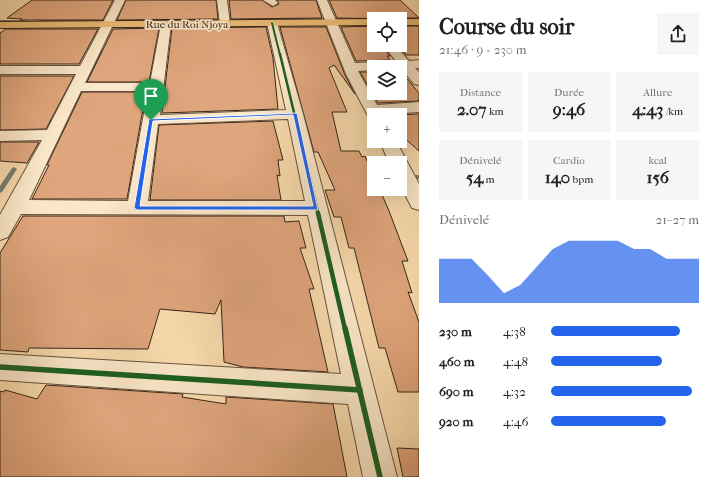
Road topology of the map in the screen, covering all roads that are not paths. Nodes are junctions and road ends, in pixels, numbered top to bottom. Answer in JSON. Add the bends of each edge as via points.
{"nodes":[{"id":1,"x":120,"y":0,"type":"edge"},
{"id":2,"x":222,"y":0,"type":"edge"},
{"id":3,"x":322,"y":0,"type":"edge"},
{"id":4,"x":271,"y":9,"type":"edge"},
{"id":5,"x":330,"y":22,"type":"junction"},
{"id":6,"x":407,"y":22,"type":"edge"},
{"id":7,"x":419,"y":22,"type":"edge"},
{"id":8,"x":367,"y":23,"type":"edge"},
{"id":9,"x":106,"y":24,"type":"junction"},
{"id":10,"x":166,"y":24,"type":"junction"},
{"id":11,"x":224,"y":24,"type":"junction"},
{"id":12,"x":0,"y":25,"type":"edge"},
{"id":13,"x":397,"y":52,"type":"edge"},
{"id":14,"x":412,"y":65,"type":"edge"},
{"id":15,"x":350,"y":67,"type":"junction"},
{"id":16,"x":0,"y":70,"type":"edge"},
{"id":17,"x":84,"y":70,"type":"junction"},
{"id":18,"x":419,"y":81,"type":"edge"},
{"id":19,"x":76,"y":87,"type":"junction"},
{"id":20,"x":156,"y":87,"type":"junction"},
{"id":21,"x":419,"y":107,"type":"edge"},
{"id":22,"x":371,"y":108,"type":"edge"},
{"id":23,"x":407,"y":109,"type":"edge"},
{"id":24,"x":295,"y":114,"type":"junction"},
{"id":25,"x":151,"y":120,"type":"junction"},
{"id":26,"x":52,"y":135,"type":"junction"},
{"id":27,"x":0,"y":136,"type":"edge"},
{"id":28,"x":407,"y":167,"type":"edge"},
{"id":29,"x":419,"y":167,"type":"edge"},
{"id":30,"x":407,"y":181,"type":"edge"},
{"id":31,"x":419,"y":204,"type":"edge"},
{"id":32,"x":137,"y":208,"type":"junction"},
{"id":33,"x":316,"y":208,"type":"junction"},
{"id":34,"x":5,"y":222,"type":"edge"},
{"id":35,"x":0,"y":367,"type":"edge"},
{"id":36,"x":360,"y":390,"type":"junction"},
{"id":37,"x":380,"y":477,"type":"edge"}],
"edges":[{"from":1,"to":9,"type":"street"},
{"from":2,"to":11,"type":"street"},
{"from":3,"to":5,"type":"street"},
{"from":4,"to":5,"type":"main road","name":"Rue du Roi Njoya"},
{"from":4,"to":11,"type":"main road","name":"Rue du Roi Njoya"},
{"from":4,"to":24,"type":"street"},
{"from":5,"to":8,"type":"main road","name":"Rue du Roi Njoya"},
{"from":5,"to":15,"type":"street"},
{"from":6,"to":7,"type":"main road"},
{"from":9,"to":10,"type":"main road","name":"Rue du Roi Njoya"},
{"from":9,"to":12,"type":"main road","name":"Rue du Roi Njoya"},
{"from":9,"to":17,"type":"street"},
{"from":10,"to":11,"type":"main road","name":"Rue du Roi Njoya"},
{"from":10,"to":20,"type":"street"},
{"from":13,"to":14,"type":"street"},
{"from":14,"to":15,"type":"street"},
{"from":14,"to":18,"type":"street"},
{"from":15,"to":22,"type":"street"},
{"from":16,"to":17,"type":"street"},
{"from":17,"to":19,"type":"street"},
{"from":19,"to":20,"type":"street"},
{"from":19,"to":26,"type":"street"},
{"from":20,"to":25,"type":"street"},
{"from":21,"to":23,"type":"street"},
{"from":24,"to":25,"type":"street"},
{"from":24,"to":33,"type":"street"},
{"from":25,"to":32,"type":"street"},
{"from":26,"to":27,"type":"street"},
{"from":26,"to":34,"type":"street"},
{"from":28,"to":29,"type":"street"},
{"from":30,"to":31,"type":"street"},
{"from":32,"to":33,"type":"street"},
{"from":32,"to":34,"type":"street"},
{"from":33,"to":36,"type":"street"},
{"from":35,"to":36,"type":"street"},
{"from":36,"to":37,"type":"street"}]}
